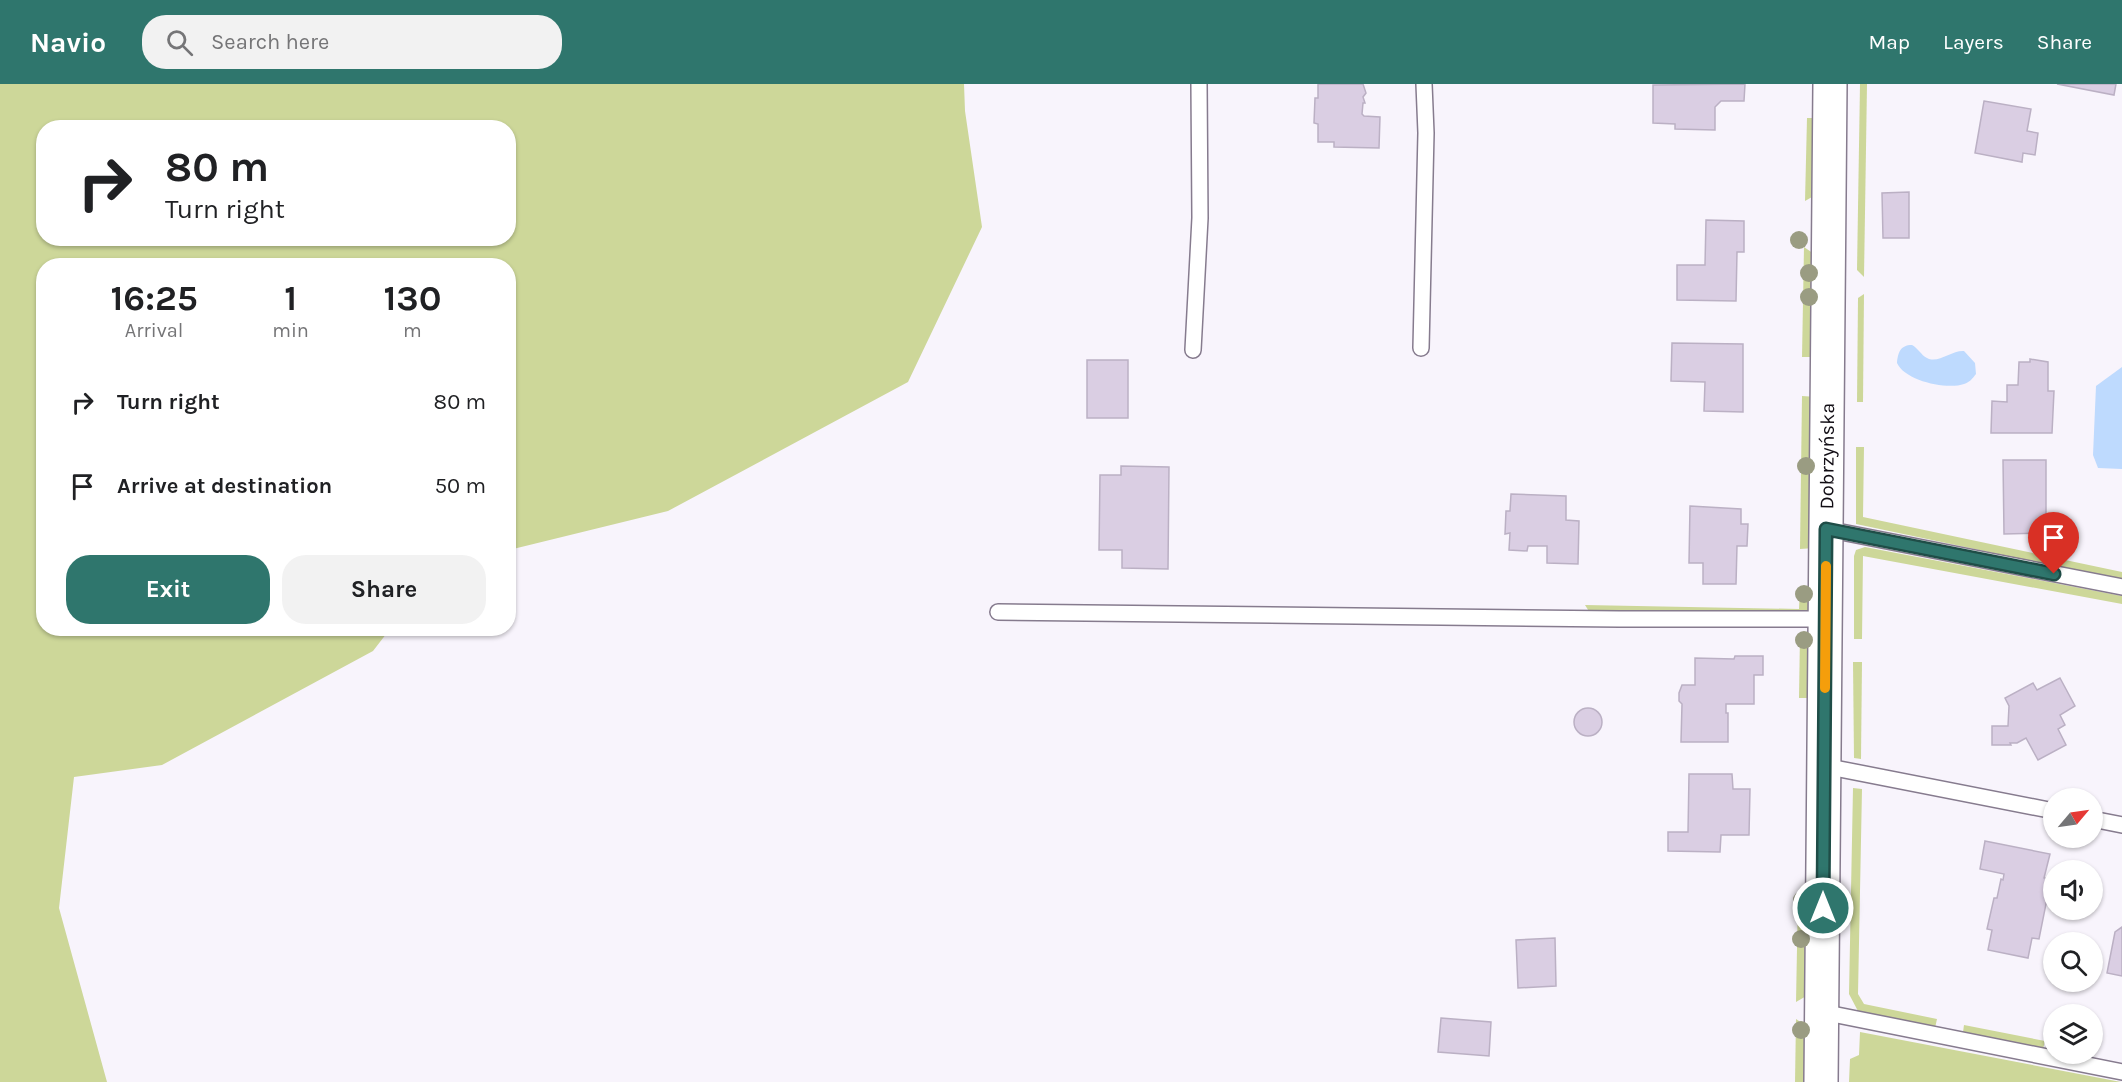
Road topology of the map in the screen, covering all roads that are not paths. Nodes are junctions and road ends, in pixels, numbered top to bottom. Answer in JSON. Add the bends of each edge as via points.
{"nodes":[{"id":1,"x":1199,"y":84,"type":"edge"},
{"id":2,"x":1424,"y":84,"type":"edge"},
{"id":3,"x":1830,"y":84,"type":"edge"},
{"id":4,"x":1421,"y":348,"type":"dead end"},
{"id":5,"x":1193,"y":350,"type":"dead end"},
{"id":6,"x":1826,"y":529,"type":"junction"},
{"id":7,"x":2122,"y":588,"type":"edge"},
{"id":8,"x":998,"y":612,"type":"dead end"},
{"id":9,"x":1825,"y":620,"type":"junction"},
{"id":10,"x":1824,"y":766,"type":"junction"},
{"id":11,"x":2043,"y":809,"type":"edge"},
{"id":12,"x":2103,"y":821,"type":"edge"},
{"id":13,"x":2122,"y":825,"type":"edge"},
{"id":14,"x":1822,"y":1012,"type":"junction"},
{"id":15,"x":2122,"y":1072,"type":"edge"},
{"id":16,"x":1821,"y":1082,"type":"edge"}],
"edges":[{"from":1,"to":5,"type":"lane","via":[[1200,218]]},
{"from":2,"to":4,"type":"lane"},
{"from":3,"to":6,"type":"street","name":"Dobrzyńska"},
{"from":6,"to":7,"type":"lane"},
{"from":6,"to":9,"type":"street","name":"Dobrzyńska"},
{"from":8,"to":9,"type":"lane"},
{"from":9,"to":10,"type":"street","name":"Dobrzyńska"},
{"from":10,"to":11,"type":"lane"},
{"from":10,"to":14,"type":"street","name":"Dobrzyńska"},
{"from":12,"to":13,"type":"lane"},
{"from":14,"to":15,"type":"lane"},
{"from":14,"to":16,"type":"street","name":"Dobrzyńska"}]}
